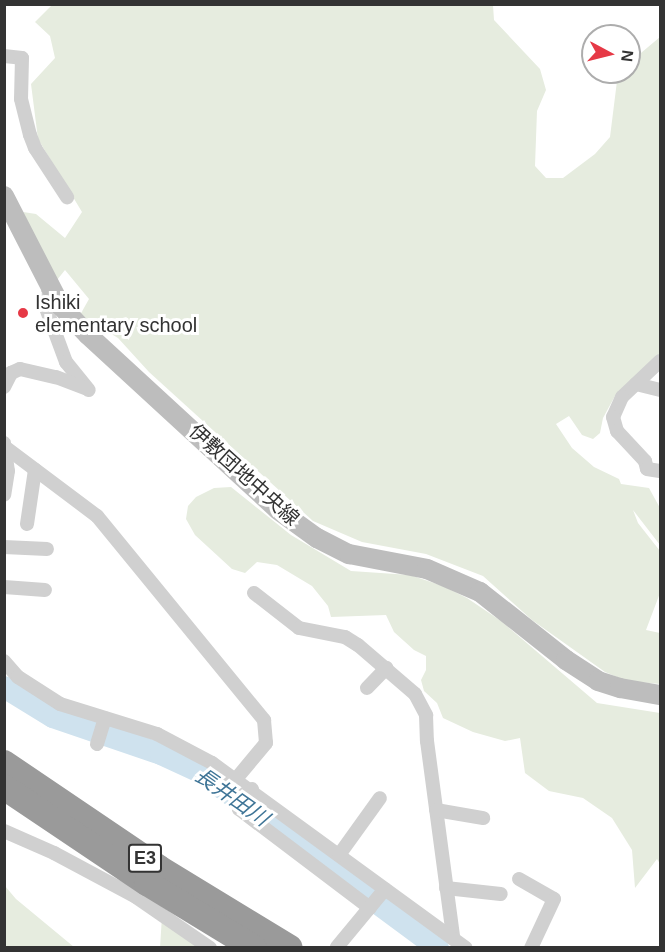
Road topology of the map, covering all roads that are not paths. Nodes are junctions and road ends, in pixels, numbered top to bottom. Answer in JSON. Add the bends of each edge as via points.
{"nodes":[{"id":1,"x":4,"y":56,"type":"edge"},
{"id":2,"x":4,"y":196,"type":"edge"},
{"id":3,"x":67,"y":197,"type":"dead end"},
{"id":4,"x":49,"y":287,"type":"junction"},
{"id":5,"x":660,"y":361,"type":"edge"},
{"id":6,"x":636,"y":384,"type":"junction"},
{"id":7,"x":4,"y":387,"type":"edge"},
{"id":8,"x":660,"y":390,"type":"edge"},
{"id":9,"x":5,"y":445,"type":"edge"},
{"id":10,"x":6,"y":470,"type":"edge"},
{"id":11,"x":35,"y":470,"type":"junction"},
{"id":12,"x":660,"y":471,"type":"edge"},
{"id":13,"x":4,"y":495,"type":"edge"},
{"id":14,"x":27,"y":524,"type":"dead end"},
{"id":15,"x":4,"y":547,"type":"edge"},
{"id":16,"x":47,"y":549,"type":"dead end"},
{"id":17,"x":4,"y":587,"type":"edge"},
{"id":18,"x":45,"y":590,"type":"dead end"},
{"id":19,"x":254,"y":593,"type":"dead end"},
{"id":20,"x":4,"y":661,"type":"edge"},
{"id":21,"x":386,"y":668,"type":"junction"},
{"id":22,"x":367,"y":688,"type":"dead end"},
{"id":23,"x":660,"y":695,"type":"edge"},
{"id":24,"x":105,"y":718,"type":"junction"},
{"id":25,"x":97,"y":744,"type":"dead end"},
{"id":26,"x":4,"y":762,"type":"edge"},
{"id":27,"x":236,"y":779,"type":"junction"},
{"id":28,"x":4,"y":787,"type":"edge"},
{"id":29,"x":252,"y":789,"type":"junction"},
{"id":30,"x":380,"y":798,"type":"dead end"},
{"id":31,"x":436,"y":810,"type":"junction"},
{"id":32,"x":483,"y":818,"type":"dead end"},
{"id":33,"x":4,"y":831,"type":"edge"},
{"id":34,"x":339,"y":855,"type":"junction"},
{"id":35,"x":519,"y":879,"type":"dead end"},
{"id":36,"x":446,"y":888,"type":"junction"},
{"id":37,"x":385,"y":890,"type":"junction"},
{"id":38,"x":501,"y":894,"type":"dead end"},
{"id":39,"x":370,"y":908,"type":"junction"},
{"id":40,"x":453,"y":937,"type":"junction"},
{"id":41,"x":337,"y":947,"type":"edge"},
{"id":42,"x":210,"y":948,"type":"edge"},
{"id":43,"x":254,"y":948,"type":"edge"},
{"id":44,"x":290,"y":948,"type":"edge"},
{"id":45,"x":466,"y":948,"type":"edge"},
{"id":46,"x":531,"y":948,"type":"edge"}],
"edges":[{"from":1,"to":3,"type":"street","via":[[22,58],[21,99],[30,135]]},
{"from":2,"to":4,"type":"street","name":"伊敷団地中央線"},
{"from":4,"to":7,"type":"street","via":[[46,308],[66,362],[89,390],[20,369],[11,373]]},
{"from":4,"to":23,"type":"street","name":"伊敷団地中央線","via":[[88,335],[278,510],[317,538],[349,554],[427,569],[463,583],[492,599],[598,681]]},
{"from":5,"to":6,"type":"street"},
{"from":6,"to":8,"type":"street"},
{"from":6,"to":12,"type":"street","via":[[621,397],[613,417],[617,431],[645,460],[647,469]]},
{"from":9,"to":10,"type":"street"},
{"from":9,"to":11,"type":"street"},
{"from":10,"to":13,"type":"street"},
{"from":11,"to":14,"type":"street"},
{"from":11,"to":27,"type":"street","via":[[97,516],[264,720],[266,743]]},
{"from":15,"to":16,"type":"street"},
{"from":17,"to":18,"type":"street"},
{"from":19,"to":21,"type":"street","via":[[299,628],[345,637]]},
{"from":20,"to":24,"type":"street","via":[[42,694]]},
{"from":21,"to":22,"type":"street"},
{"from":21,"to":31,"type":"street","via":[[408,685],[426,715]]},
{"from":24,"to":25,"type":"street"},
{"from":24,"to":27,"type":"street","via":[[157,734]]},
{"from":26,"to":44,"type":"highway","number":"E3","via":[[159,868]]},
{"from":27,"to":29,"type":"street"},
{"from":28,"to":43,"type":"highway","number":"E3","via":[[147,883]]},
{"from":29,"to":34,"type":"street"},
{"from":29,"to":39,"type":"street","via":[[239,809]]},
{"from":30,"to":34,"type":"street"},
{"from":31,"to":32,"type":"street"},
{"from":31,"to":36,"type":"street"},
{"from":33,"to":42,"type":"street","via":[[136,897]]},
{"from":34,"to":37,"type":"street"},
{"from":35,"to":46,"type":"street","via":[[554,899]]},
{"from":36,"to":38,"type":"street"},
{"from":36,"to":40,"type":"street"},
{"from":37,"to":39,"type":"street"},
{"from":37,"to":40,"type":"street"},
{"from":39,"to":41,"type":"street"},
{"from":40,"to":45,"type":"street"}]}
